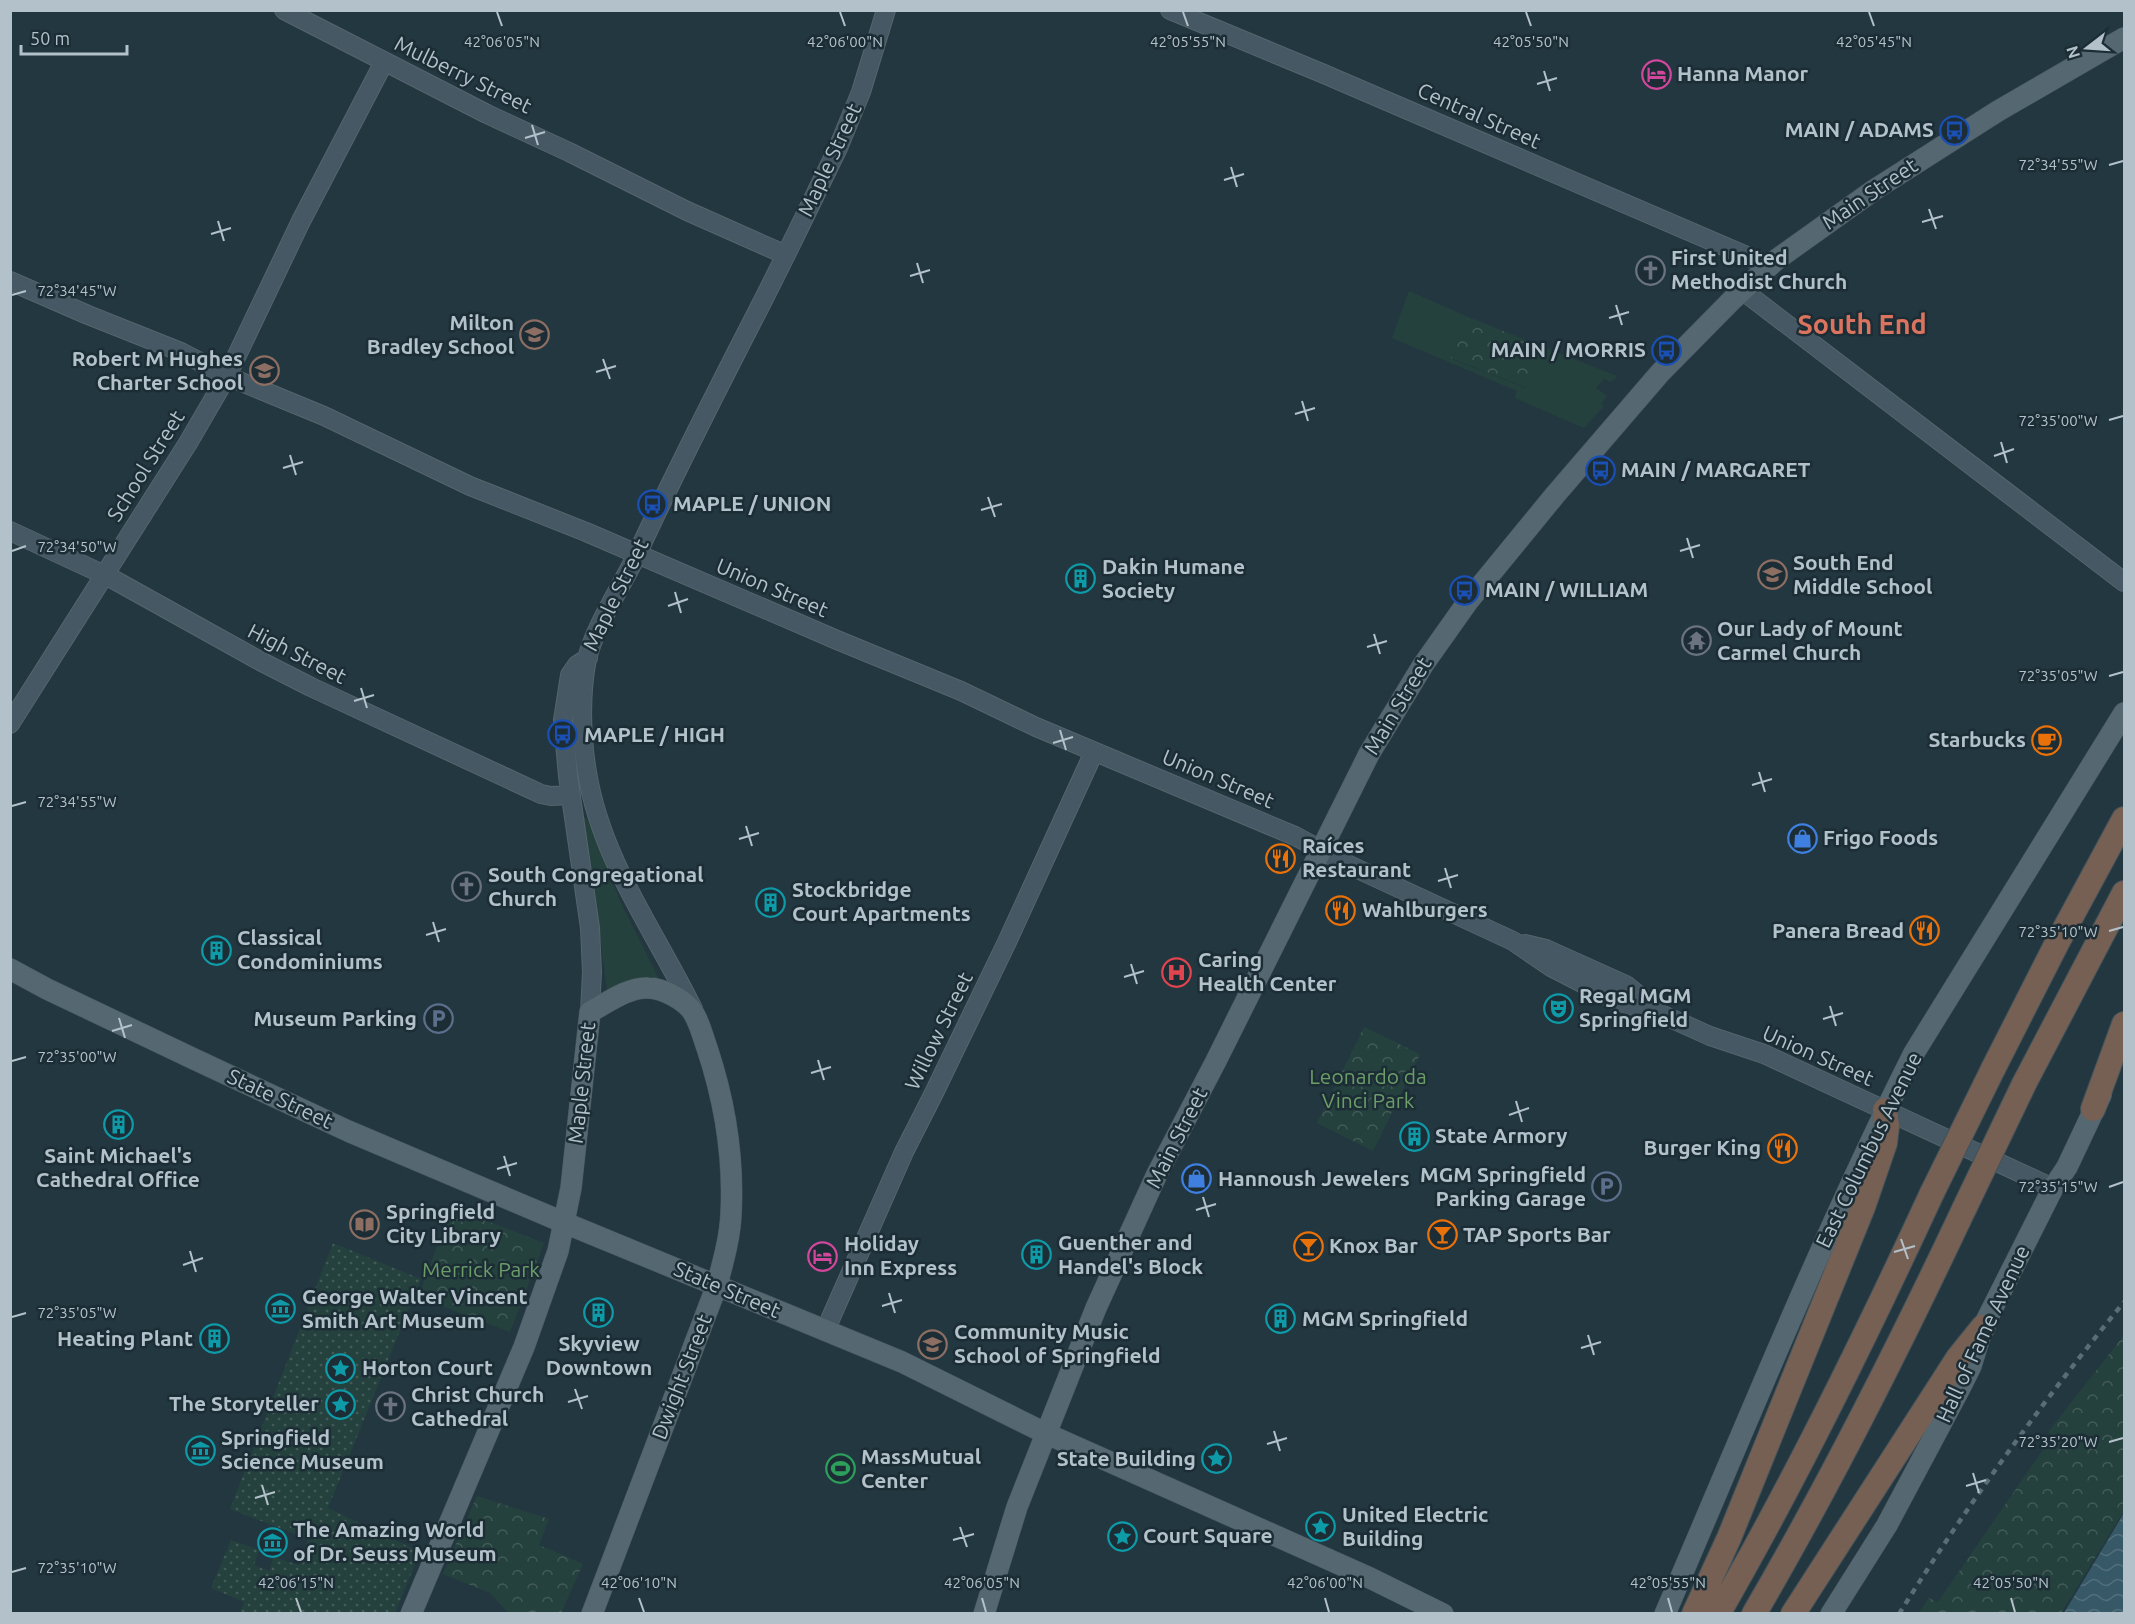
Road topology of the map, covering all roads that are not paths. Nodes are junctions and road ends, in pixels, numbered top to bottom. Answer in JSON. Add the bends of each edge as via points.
{"nodes":[{"id":1,"x":284,"y":10,"type":"edge"},
{"id":2,"x":886,"y":10,"type":"edge"},
{"id":3,"x":1170,"y":10,"type":"edge"},
{"id":4,"x":2124,"y":38,"type":"edge"},
{"id":5,"x":384,"y":62,"type":"junction"},
{"id":6,"x":786,"y":255,"type":"junction"},
{"id":7,"x":1770,"y":266,"type":"junction"},
{"id":8,"x":10,"y":281,"type":"edge"},
{"id":9,"x":1742,"y":290,"type":"junction"},
{"id":10,"x":227,"y":376,"type":"junction"},
{"id":11,"x":10,"y":531,"type":"edge"},
{"id":12,"x":637,"y":554,"type":"junction"},
{"id":13,"x":104,"y":575,"type":"junction"},
{"id":14,"x":2124,"y":582,"type":"edge"},
{"id":15,"x":588,"y":658,"type":"junction"},
{"id":16,"x":2124,"y":713,"type":"edge"},
{"id":17,"x":10,"y":724,"type":"edge"},
{"id":18,"x":1094,"y":752,"type":"junction"},
{"id":19,"x":571,"y":795,"type":"junction"},
{"id":20,"x":2124,"y":819,"type":"edge"},
{"id":21,"x":1321,"y":850,"type":"junction"},
{"id":22,"x":2124,"y":893,"type":"edge"},
{"id":23,"x":10,"y":969,"type":"edge"},
{"id":24,"x":590,"y":1012,"type":"junction"},
{"id":25,"x":694,"y":1012,"type":"junction"},
{"id":26,"x":2124,"y":1024,"type":"edge"},
{"id":27,"x":2124,"y":1049,"type":"edge"},
{"id":28,"x":2093,"y":1109,"type":"junction"},
{"id":29,"x":1885,"y":1110,"type":"junction"},
{"id":30,"x":2053,"y":1188,"type":"junction"},
{"id":31,"x":565,"y":1223,"type":"junction"},
{"id":32,"x":717,"y":1285,"type":"junction"},
{"id":33,"x":1983,"y":1327,"type":"junction"},
{"id":34,"x":825,"y":1330,"type":"junction"},
{"id":35,"x":1045,"y":1433,"type":"junction"},
{"id":36,"x":411,"y":1614,"type":"edge"},
{"id":37,"x":592,"y":1614,"type":"edge"},
{"id":38,"x":984,"y":1614,"type":"edge"},
{"id":39,"x":1443,"y":1614,"type":"edge"},
{"id":40,"x":1665,"y":1614,"type":"edge"},
{"id":41,"x":1694,"y":1614,"type":"edge"},
{"id":42,"x":1718,"y":1614,"type":"edge"},
{"id":43,"x":1754,"y":1614,"type":"edge"},
{"id":44,"x":1793,"y":1614,"type":"edge"},
{"id":45,"x":1831,"y":1614,"type":"edge"}],
"edges":[{"from":1,"to":5,"type":"street","name":"Mulberry Street"},
{"from":2,"to":6,"type":"street","name":"Maple Street","via":[[848,127]]},
{"from":3,"to":7,"type":"street","name":"Central Street"},
{"from":4,"to":7,"type":"main road","name":"Main Street","via":[[1952,139],[1854,203]]},
{"from":5,"to":6,"type":"street","name":"Mulberry Street","via":[[687,211]]},
{"from":5,"to":10,"type":"street","name":"School Street","via":[[301,221]]},
{"from":6,"to":12,"type":"street","name":"Maple Street"},
{"from":7,"to":9,"type":"main road","name":"Main Street"},
{"from":8,"to":10,"type":"street","name":"Union Street","via":[[181,352]]},
{"from":9,"to":14,"type":"street"},
{"from":9,"to":21,"type":"main road","name":"Main Street","via":[[1660,373],[1451,623],[1369,754]]},
{"from":10,"to":12,"type":"street","name":"Union Street","via":[[324,416],[470,486]]},
{"from":10,"to":13,"type":"street","name":"School Street"},
{"from":11,"to":13,"type":"street","name":"High Street"},
{"from":12,"to":15,"type":"street","name":"Maple Street"},
{"from":12,"to":18,"type":"street","name":"Union Street","via":[[961,690]]},
{"from":13,"to":17,"type":"street","name":"School Street"},
{"from":13,"to":19,"type":"street","name":"High Street","via":[[362,712],[541,794]]},
{"from":15,"to":19,"type":"street","name":"Maple Street","via":[[570,675],[565,702],[564,736]]},
{"from":15,"to":25,"type":"street","name":"Dwight Street","via":[[584,750],[597,816],[611,856]]},
{"from":16,"to":29,"type":"main road","name":"East Columbus Avenue","via":[[1924,1034]]},
{"from":18,"to":21,"type":"street","name":"Union Street"},
{"from":18,"to":34,"type":"street","name":"Willow Street","via":[[904,1152]]},
{"from":19,"to":24,"type":"street","name":"Maple Street","via":[[590,928]]},
{"from":20,"to":42,"type":"highway","bridge":true,"via":[[1993,1069],[1819,1429]]},
{"from":21,"to":29,"type":"street","name":"Union Street","via":[[1513,941],[1551,967],[1617,1001],[1764,1054]]},
{"from":21,"to":35,"type":"main road","name":"Main Street","via":[[1157,1174]]},
{"from":22,"to":43,"type":"highway","bridge":true,"via":[[2024,1084],[1848,1443]]},
{"from":23,"to":31,"type":"main road","name":"State Street","via":[[280,1100]]},
{"from":24,"to":25,"type":"main road","via":[[645,988],[665,992]]},
{"from":24,"to":31,"type":"main road","name":"Maple Street"},
{"from":25,"to":32,"type":"main road","name":"Dwight Street","via":[[713,1067],[730,1145],[730,1227]]},
{"from":26,"to":28,"type":"highway"},
{"from":27,"to":28,"type":"main road","name":"Hall of Fame Avenue"},
{"from":28,"to":30,"type":"main road","name":"Hall of Fame Avenue","via":[[2067,1167]]},
{"from":29,"to":30,"type":"street","name":"Union Street"},
{"from":29,"to":40,"type":"main road","name":"East Columbus Avenue","via":[[1793,1311]]},
{"from":29,"to":41,"type":"highway","via":[[1885,1143],[1863,1207],[1729,1539]]},
{"from":30,"to":33,"type":"main road","name":"Hall of Fame Avenue"},
{"from":31,"to":32,"type":"main road","name":"State Street"},
{"from":31,"to":36,"type":"main road","name":"Maple Street","via":[[524,1347]]},
{"from":32,"to":34,"type":"main road","name":"State Street"},
{"from":32,"to":37,"type":"main road","name":"Dwight Street"},
{"from":33,"to":44,"type":"highway","via":[[1958,1358]]},
{"from":33,"to":45,"type":"main road","name":"Hall of Fame Avenue","via":[[1971,1366],[1912,1479]]},
{"from":34,"to":35,"type":"main road","name":"State Street","via":[[902,1362]]},
{"from":35,"to":38,"type":"main road","name":"Main Street"},
{"from":35,"to":39,"type":"main road","name":"State Street"}]}
